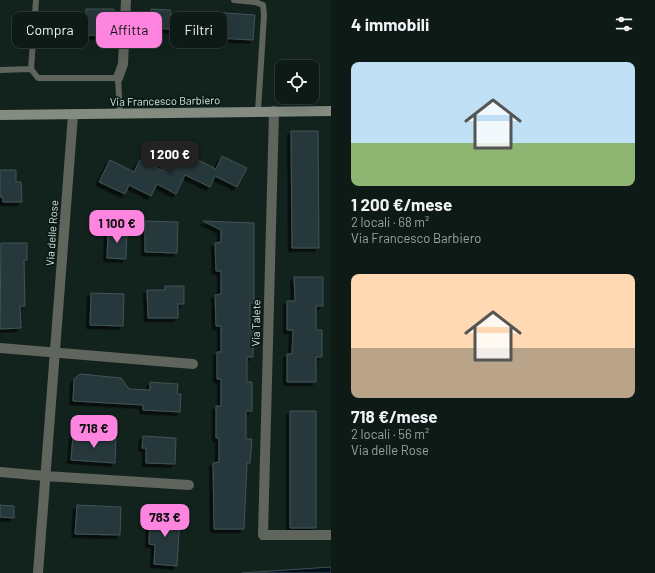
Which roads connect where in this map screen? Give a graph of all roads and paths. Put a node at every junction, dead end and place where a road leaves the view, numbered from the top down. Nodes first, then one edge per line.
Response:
1 (36, 0) edge
2 (126, 0) edge
3 (234, 0) edge
4 (31, 69) junction
5 (0, 70) edge
6 (118, 78) junction
7 (258, 111) junction
8 (274, 111) junction
9 (331, 111) edge
10 (120, 114) junction
11 (0, 115) edge
12 (73, 115) junction
13 (0, 348) edge
14 (54, 352) junction
15 (193, 364) dead end
16 (0, 472) edge
17 (45, 476) junction
18 (189, 485) dead end
19 (331, 535) edge
20 (38, 573) edge

1 - 4 lane
2 - 6 street
3 - 7 lane
4 - 5 lane
4 - 6 lane
6 - 10 lane
7 - 8 street, Via Francesco Barbiero
7 - 10 street, Via Francesco Barbiero
8 - 9 street, Via Francesco Barbiero
8 - 19 street, Via Talete
10 - 12 street, Via Francesco Barbiero
11 - 12 street, Via Francesco Barbiero
12 - 14 street, Via delle Rose
13 - 14 street
14 - 15 street
14 - 17 street, Via delle Rose
16 - 17 street
17 - 18 street
17 - 20 street, Via delle Rose

